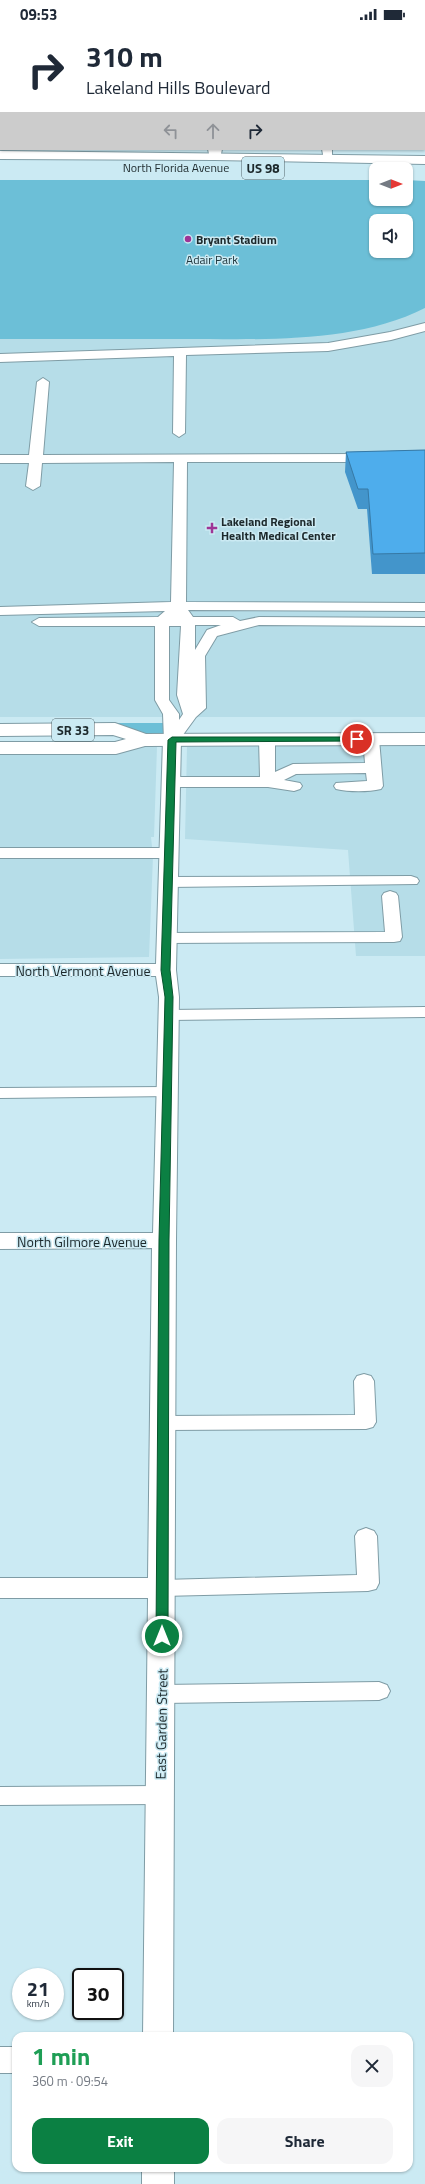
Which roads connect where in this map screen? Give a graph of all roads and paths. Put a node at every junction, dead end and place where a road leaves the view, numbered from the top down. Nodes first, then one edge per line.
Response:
1 (215, 152) edge
2 (328, 153) edge
3 (0, 155) edge
4 (425, 160) edge
5 (149, 166) junction
6 (0, 167) edge
7 (369, 171) edge
8 (413, 172) edge
9 (425, 172) edge
10 (425, 327) edge
11 (180, 351) junction
12 (0, 358) edge
13 (43, 382) dead end
14 (179, 433) dead end
15 (36, 458) junction
16 (181, 458) junction
17 (386, 458) edge
18 (0, 459) edge
19 (33, 486) dead end
20 (178, 606) junction
21 (425, 607) edge
22 (0, 611) edge
23 (162, 621) junction
24 (188, 621) junction
25 (259, 621) junction
26 (0, 622) edge
27 (425, 622) edge
28 (191, 714) junction
29 (0, 730) edge
30 (267, 739) junction
31 (371, 739) junction
32 (425, 739) edge
33 (144, 740) junction
34 (172, 740) junction
35 (0, 748) edge
36 (373, 768) junction
37 (171, 782) junction
38 (268, 782) junction
39 (294, 786) dead end
40 (342, 786) dead end
41 (0, 853) edge
42 (169, 853) junction
43 (411, 881) dead end
44 (168, 882) junction
45 (390, 896) dead end
46 (167, 938) junction
47 (0, 970) edge
48 (166, 970) junction
49 (425, 1012) edge
50 (169, 1015) junction
51 (167, 1092) junction
52 (0, 1093) edge
53 (164, 1240) junction
54 (0, 1241) edge
55 (364, 1381) dead end
56 (164, 1423) junction
57 (366, 1536) dead end
58 (0, 1588) edge
59 (162, 1588) junction
60 (379, 1691) dead end
61 (161, 1694) junction
62 (160, 1795) junction
63 (0, 1796) edge
64 (158, 2032) edge
65 (0, 2060) edge
66 (12, 2060) edge
67 (158, 2172) edge
68 (158, 2184) edge

1 - 2 street, North Florida Avenue / US 98
1 - 3 street, North Florida Avenue / US 98
1 - 5 street
2 - 4 street, North Florida Avenue / US 98
5 - 6 street, North Florida Avenue / US 98
5 - 7 street, North Florida Avenue / US 98
8 - 9 street
10 - 11 lane
11 - 12 lane
11 - 14 lane
13 - 15 lane
15 - 16 lane
15 - 18 lane
15 - 19 lane
16 - 17 lane
16 - 20 lane
20 - 21 lane
20 - 22 lane
20 - 23 lane
20 - 24 lane
23 - 24 lane
23 - 26 lane
23 - 34 lane
24 - 25 lane
24 - 28 lane
25 - 27 lane
25 - 28 lane
28 - 34 lane
29 - 33 street, SR 33
30 - 31 street, SR 33
30 - 34 street, SR 33
30 - 38 lane
31 - 32 street, SR 33
31 - 36 lane
33 - 34 street, SR 33
33 - 35 street, SR 33
34 - 37 street, East Garden Street
36 - 38 lane
36 - 40 lane
37 - 38 lane
37 - 42 street, East Garden Street
38 - 39 lane
41 - 42 lane
42 - 44 street, East Garden Street
43 - 44 lane
44 - 46 street, East Garden Street
45 - 46 lane
46 - 48 street, East Garden Street
47 - 48 street, North Vermont Avenue
48 - 50 street, East Garden Street
49 - 50 lane
50 - 51 street, East Garden Street
51 - 52 lane
51 - 53 street, East Garden Street
53 - 54 street, North Gilmore Avenue
53 - 56 street, East Garden Street
55 - 56 lane
56 - 59 street, East Garden Street
57 - 59 lane
58 - 59 street
59 - 61 street, East Garden Street
60 - 61 lane
61 - 62 street, East Garden Street
62 - 63 lane
62 - 64 street, East Garden Street
65 - 66 street
67 - 68 street

